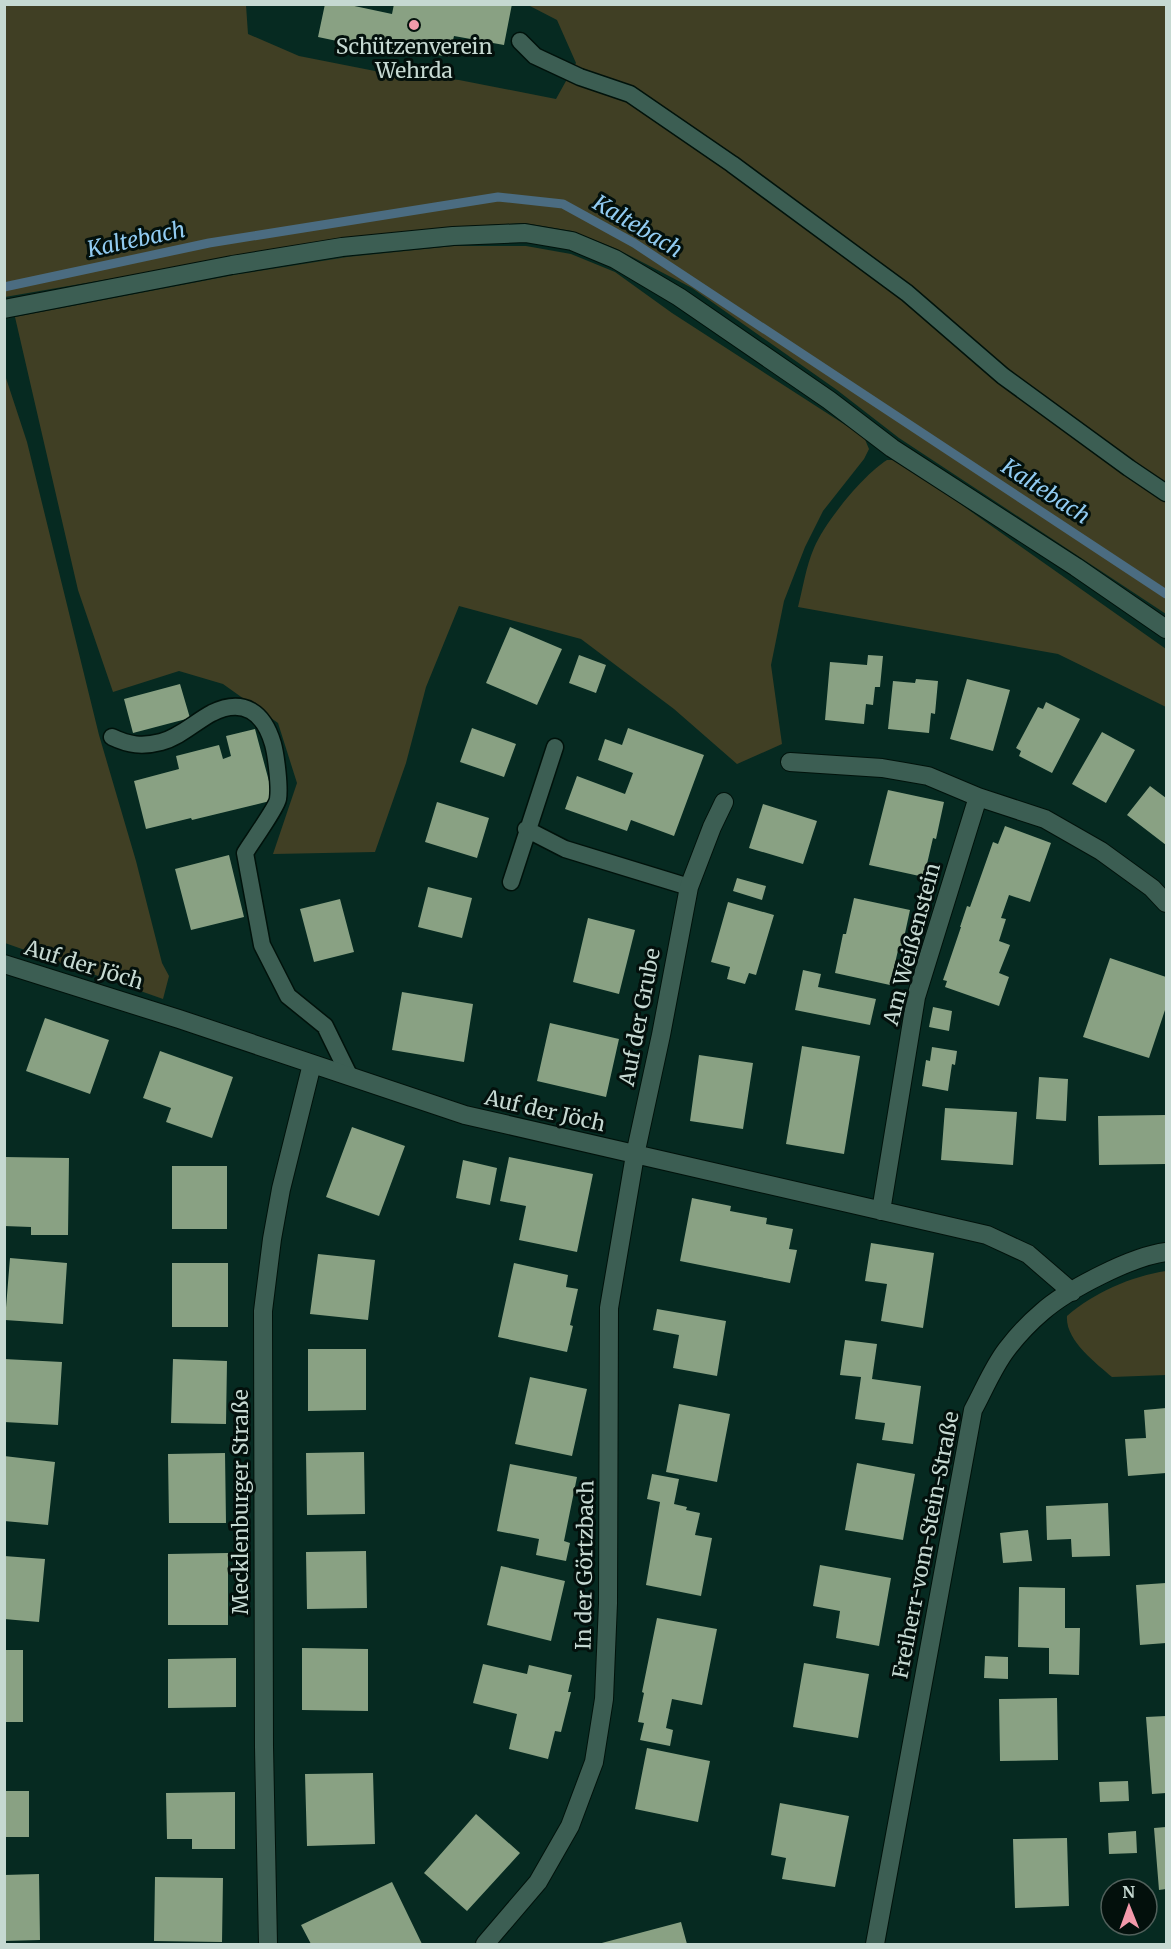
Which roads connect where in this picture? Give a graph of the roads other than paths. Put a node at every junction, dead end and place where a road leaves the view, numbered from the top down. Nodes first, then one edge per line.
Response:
1 (520, 41) dead end
2 (4, 309) edge
3 (1167, 493) edge
4 (1167, 629) edge
5 (112, 737) dead end
6 (555, 747) dead end
7 (790, 762) dead end
8 (978, 797) junction
9 (724, 802) dead end
10 (526, 829) junction
11 (511, 882) dead end
12 (689, 887) junction
13 (1167, 903) edge
14 (4, 964) edge
15 (312, 1064) junction
16 (349, 1076) junction
17 (635, 1155) junction
18 (880, 1211) junction
19 (1167, 1252) edge
20 (1072, 1292) junction
21 (268, 1944) edge
22 (485, 1944) edge
23 (875, 1944) edge

1 - 3 lane
2 - 4 street
5 - 16 lane
6 - 10 lane
7 - 8 street
8 - 13 street
8 - 18 street, Am Weißenstein
9 - 12 street, Auf der Grube
10 - 11 lane
10 - 12 lane
12 - 17 street, Auf der Grube
14 - 15 street, Auf der Jöch
15 - 16 street, Auf der Jöch
15 - 21 street, Mecklenburger Straße
16 - 17 street, Auf der Jöch
17 - 18 street, Auf der Jöch
17 - 22 street, In der Görtzbach
18 - 20 street, Auf der Jöch
19 - 20 street, Freiherr-vom-Stein-Straße
20 - 23 street, Freiherr-vom-Stein-Straße

